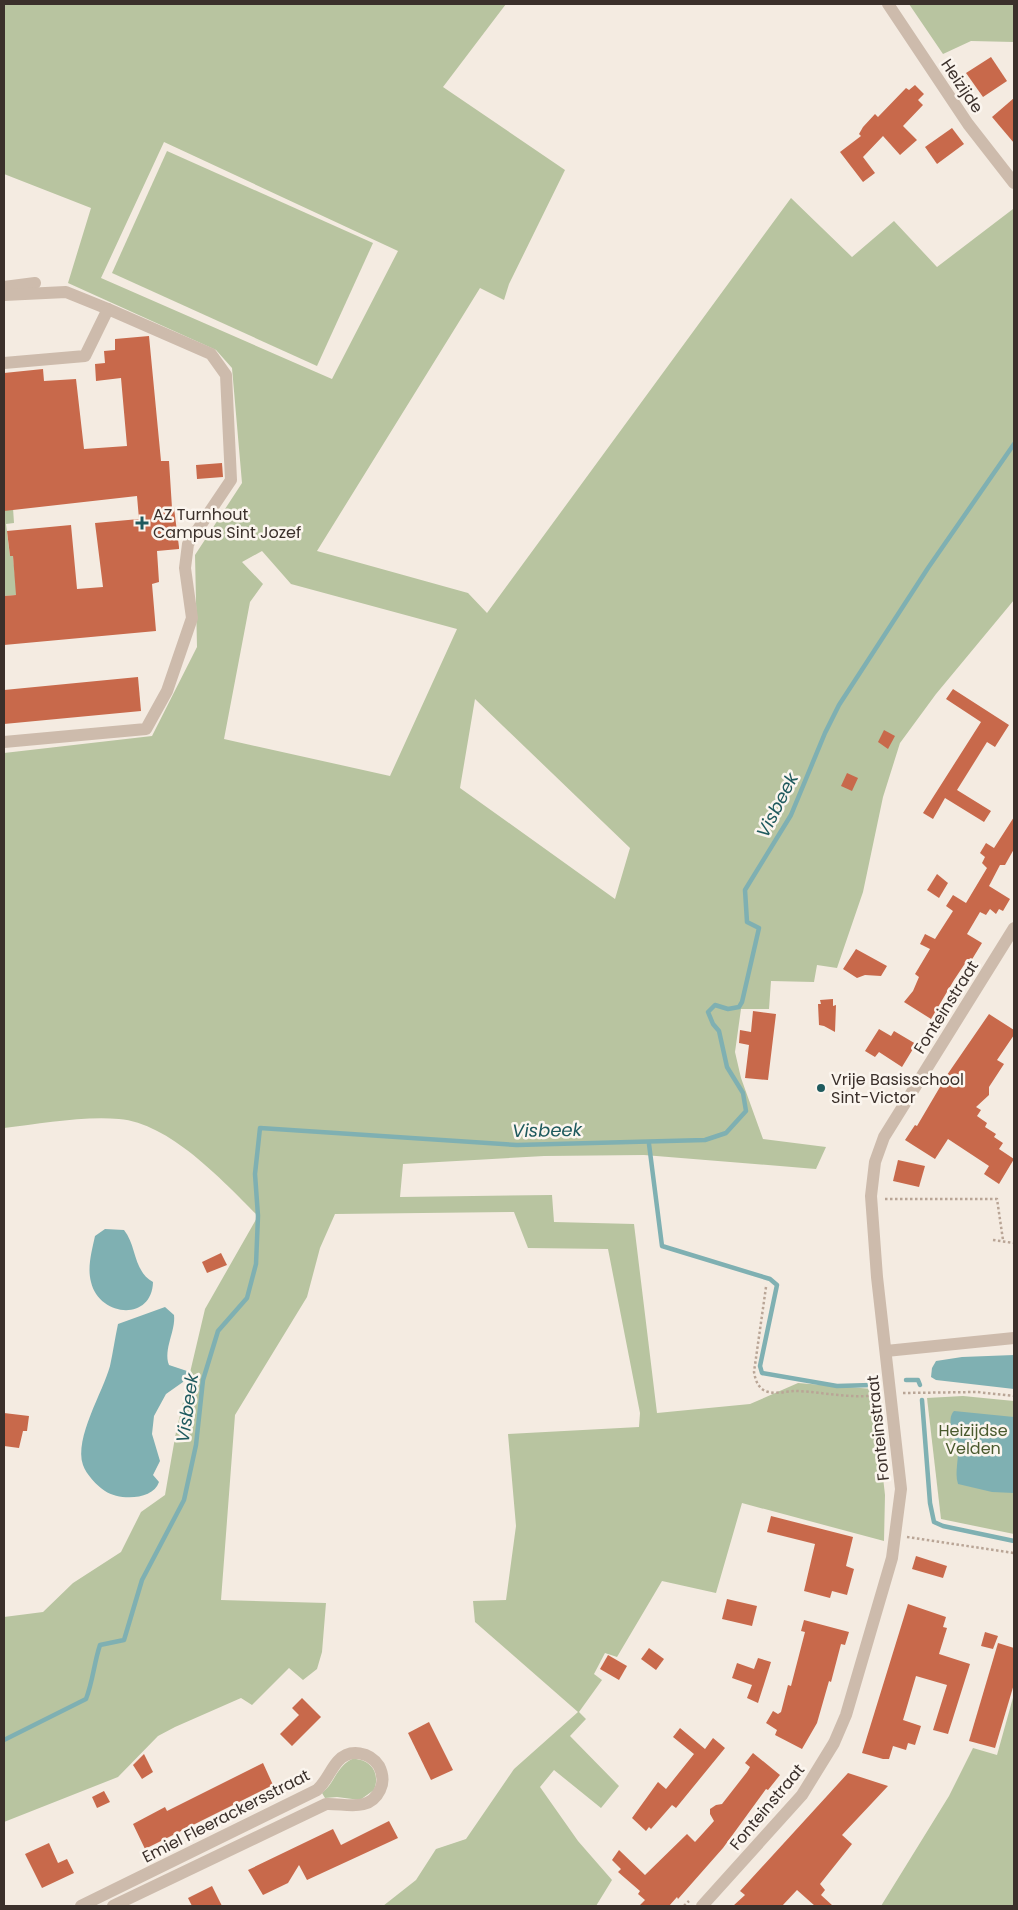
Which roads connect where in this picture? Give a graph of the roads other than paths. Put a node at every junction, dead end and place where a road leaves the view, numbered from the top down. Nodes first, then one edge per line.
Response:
1 (888, 4) edge
2 (1014, 183) edge
3 (35, 283) dead end
4 (4, 287) edge
5 (4, 295) edge
6 (108, 309) junction
7 (4, 363) edge
8 (4, 742) edge
9 (1014, 928) edge
10 (1014, 1338) edge
11 (886, 1351) junction
12 (81, 1906) edge
13 (113, 1906) edge
14 (702, 1906) edge

1 - 2 street, Heizijde
3 - 4 street
5 - 6 street
6 - 7 street
6 - 8 street
9 - 11 street, Fonteinstraat
10 - 11 street
11 - 14 street, Fonteinstraat
12 - 13 street, Emiel Fleerackersstraat

